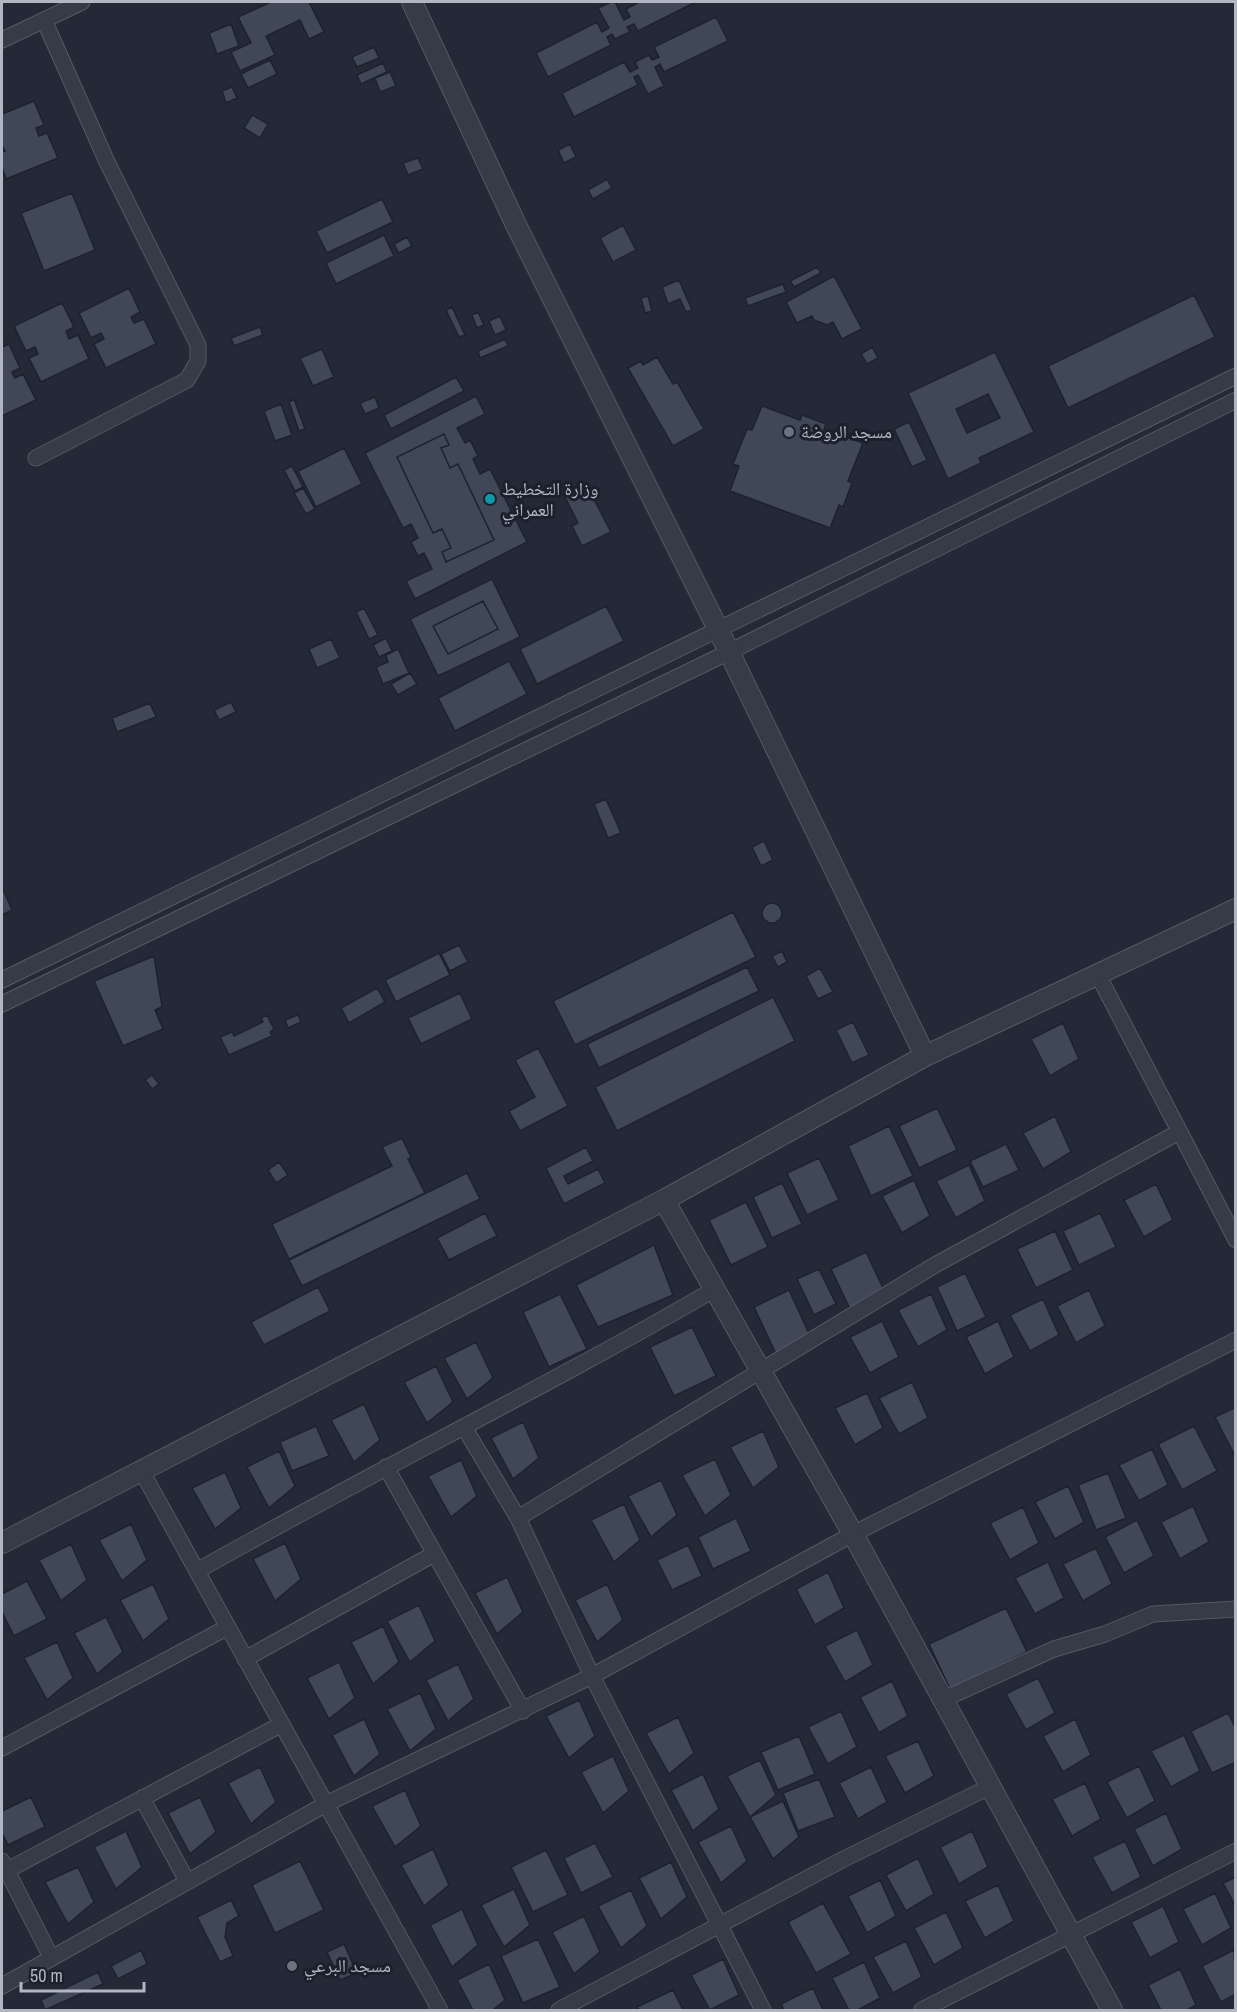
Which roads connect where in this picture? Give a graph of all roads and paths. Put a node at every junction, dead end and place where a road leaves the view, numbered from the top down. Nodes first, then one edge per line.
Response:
1 (82, 2) edge
2 (412, 2) edge
3 (44, 20) junction
4 (2, 40) edge
5 (1236, 376) edge
6 (1236, 400) edge
7 (36, 458) dead end
8 (718, 629) junction
9 (729, 652) junction
10 (1236, 909) edge
11 (1096, 973) junction
12 (2, 980) edge
13 (2, 1004) edge
14 (925, 1056) junction
15 (1179, 1132) junction
16 (664, 1200) junction
17 (1236, 1240) edge
18 (716, 1289) junction
19 (1236, 1340) edge
20 (762, 1371) junction
21 (464, 1426) junction
22 (386, 1467) junction
23 (141, 1470) junction
24 (518, 1518) junction
25 (853, 1534) junction
26 (2, 1543) edge
27 (434, 1554) junction
28 (197, 1570) junction
29 (1236, 1609) edge
30 (228, 1627) junction
31 (246, 1659) junction
32 (592, 1676) junction
33 (942, 1700) junction
34 (523, 1711) junction
35 (282, 1724) junction
36 (2, 1748) edge
37 (989, 1787) junction
38 (142, 1798) junction
39 (326, 1804) junction
40 (1236, 1851) edge
41 (3, 1868) edge
42 (187, 1881) junction
43 (719, 1925) junction
44 (1070, 1933) junction
45 (51, 1957) junction
46 (2, 1986) edge
47 (440, 2010) edge
48 (559, 2010) edge
49 (764, 2010) edge
50 (922, 2010) edge
51 (1112, 2010) edge

1 - 3 street
2 - 8 street
3 - 4 street
3 - 7 street
5 - 8 street
6 - 9 street
8 - 9 street
8 - 12 street
9 - 13 street
9 - 14 street
10 - 11 street
11 - 14 street
11 - 15 street
14 - 16 street
15 - 17 street
15 - 20 street
16 - 18 street
16 - 23 street
18 - 20 street
18 - 21 street
19 - 25 street
20 - 24 street
20 - 25 street
21 - 22 street
21 - 24 street
22 - 27 street
22 - 28 street
23 - 26 street
23 - 28 street
24 - 32 street
25 - 32 street
25 - 33 street
27 - 31 street
27 - 34 street
28 - 30 street
29 - 33 street
30 - 31 street
30 - 36 street
31 - 35 street
32 - 34 street
32 - 43 street
33 - 37 street
34 - 39 street
35 - 38 street
35 - 39 street
37 - 43 street
37 - 44 street
38 - 41 street
38 - 42 street
39 - 42 street
39 - 47 street
40 - 44 street
41 - 45 street
42 - 45 street
43 - 48 street
43 - 49 street
44 - 50 street
44 - 51 street
45 - 46 street

